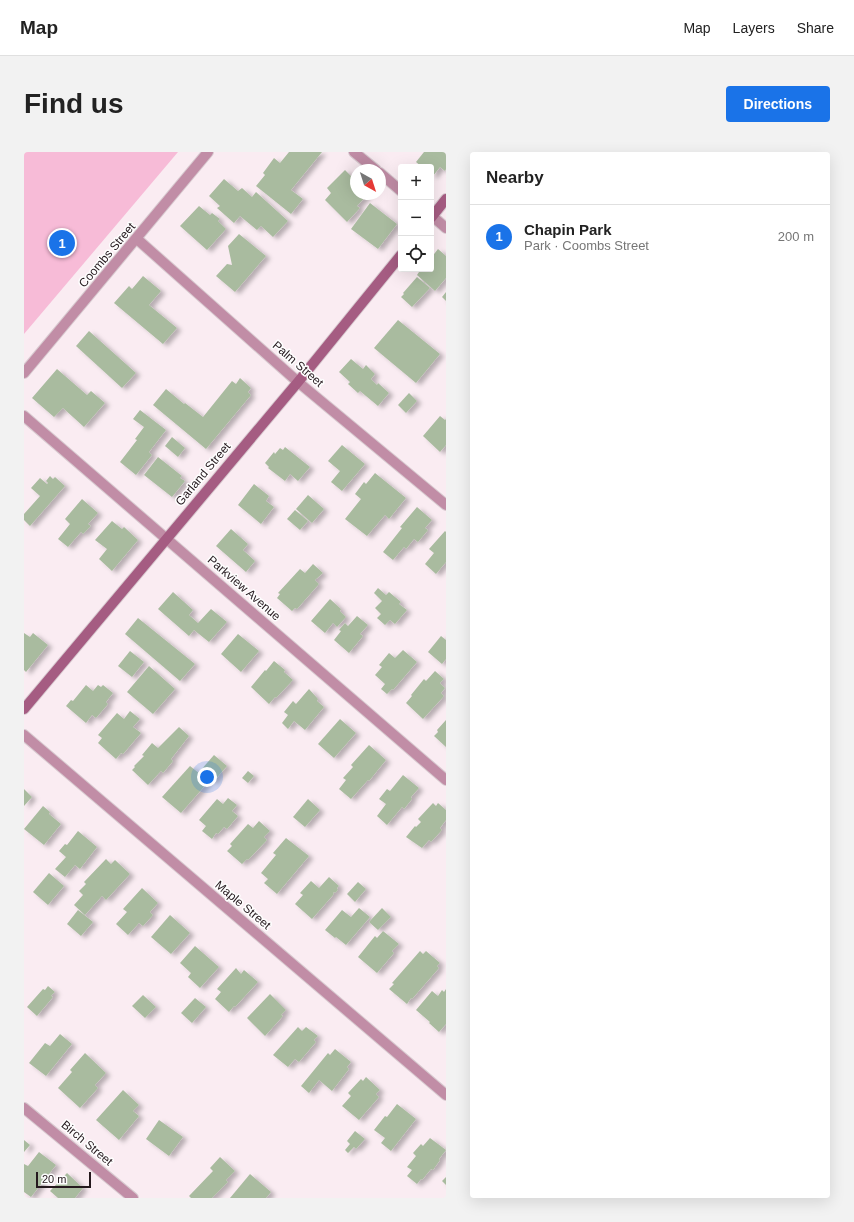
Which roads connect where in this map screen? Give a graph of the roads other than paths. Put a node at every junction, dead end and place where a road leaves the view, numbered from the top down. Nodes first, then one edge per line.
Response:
1 (208, 152) edge
2 (354, 152) edge
3 (369, 164) edge
4 (386, 178) edge
5 (398, 188) edge
6 (446, 199) edge
7 (434, 213) edge
8 (434, 218) edge
9 (446, 228) edge
10 (137, 239) junction
11 (398, 259) edge
12 (24, 373) edge
13 (298, 382) junction
14 (24, 416) edge
15 (446, 505) edge
16 (166, 538) junction
17 (24, 709) edge
18 (24, 735) edge
19 (446, 780) edge
20 (446, 1095) edge
21 (24, 1108) edge
22 (133, 1198) edge

1 - 10 street, Coombs Street
2 - 3 street
4 - 5 street
6 - 7 street
8 - 9 street
10 - 12 street, Coombs Street
10 - 13 street, Palm Street
11 - 13 street, Garland Street
13 - 15 street, Palm Street
13 - 16 street, Garland Street
14 - 16 street, Parkview Avenue
16 - 17 street, Garland Street
16 - 19 street, Parkview Avenue
18 - 20 street, Maple Street
21 - 22 street, Birch Street

